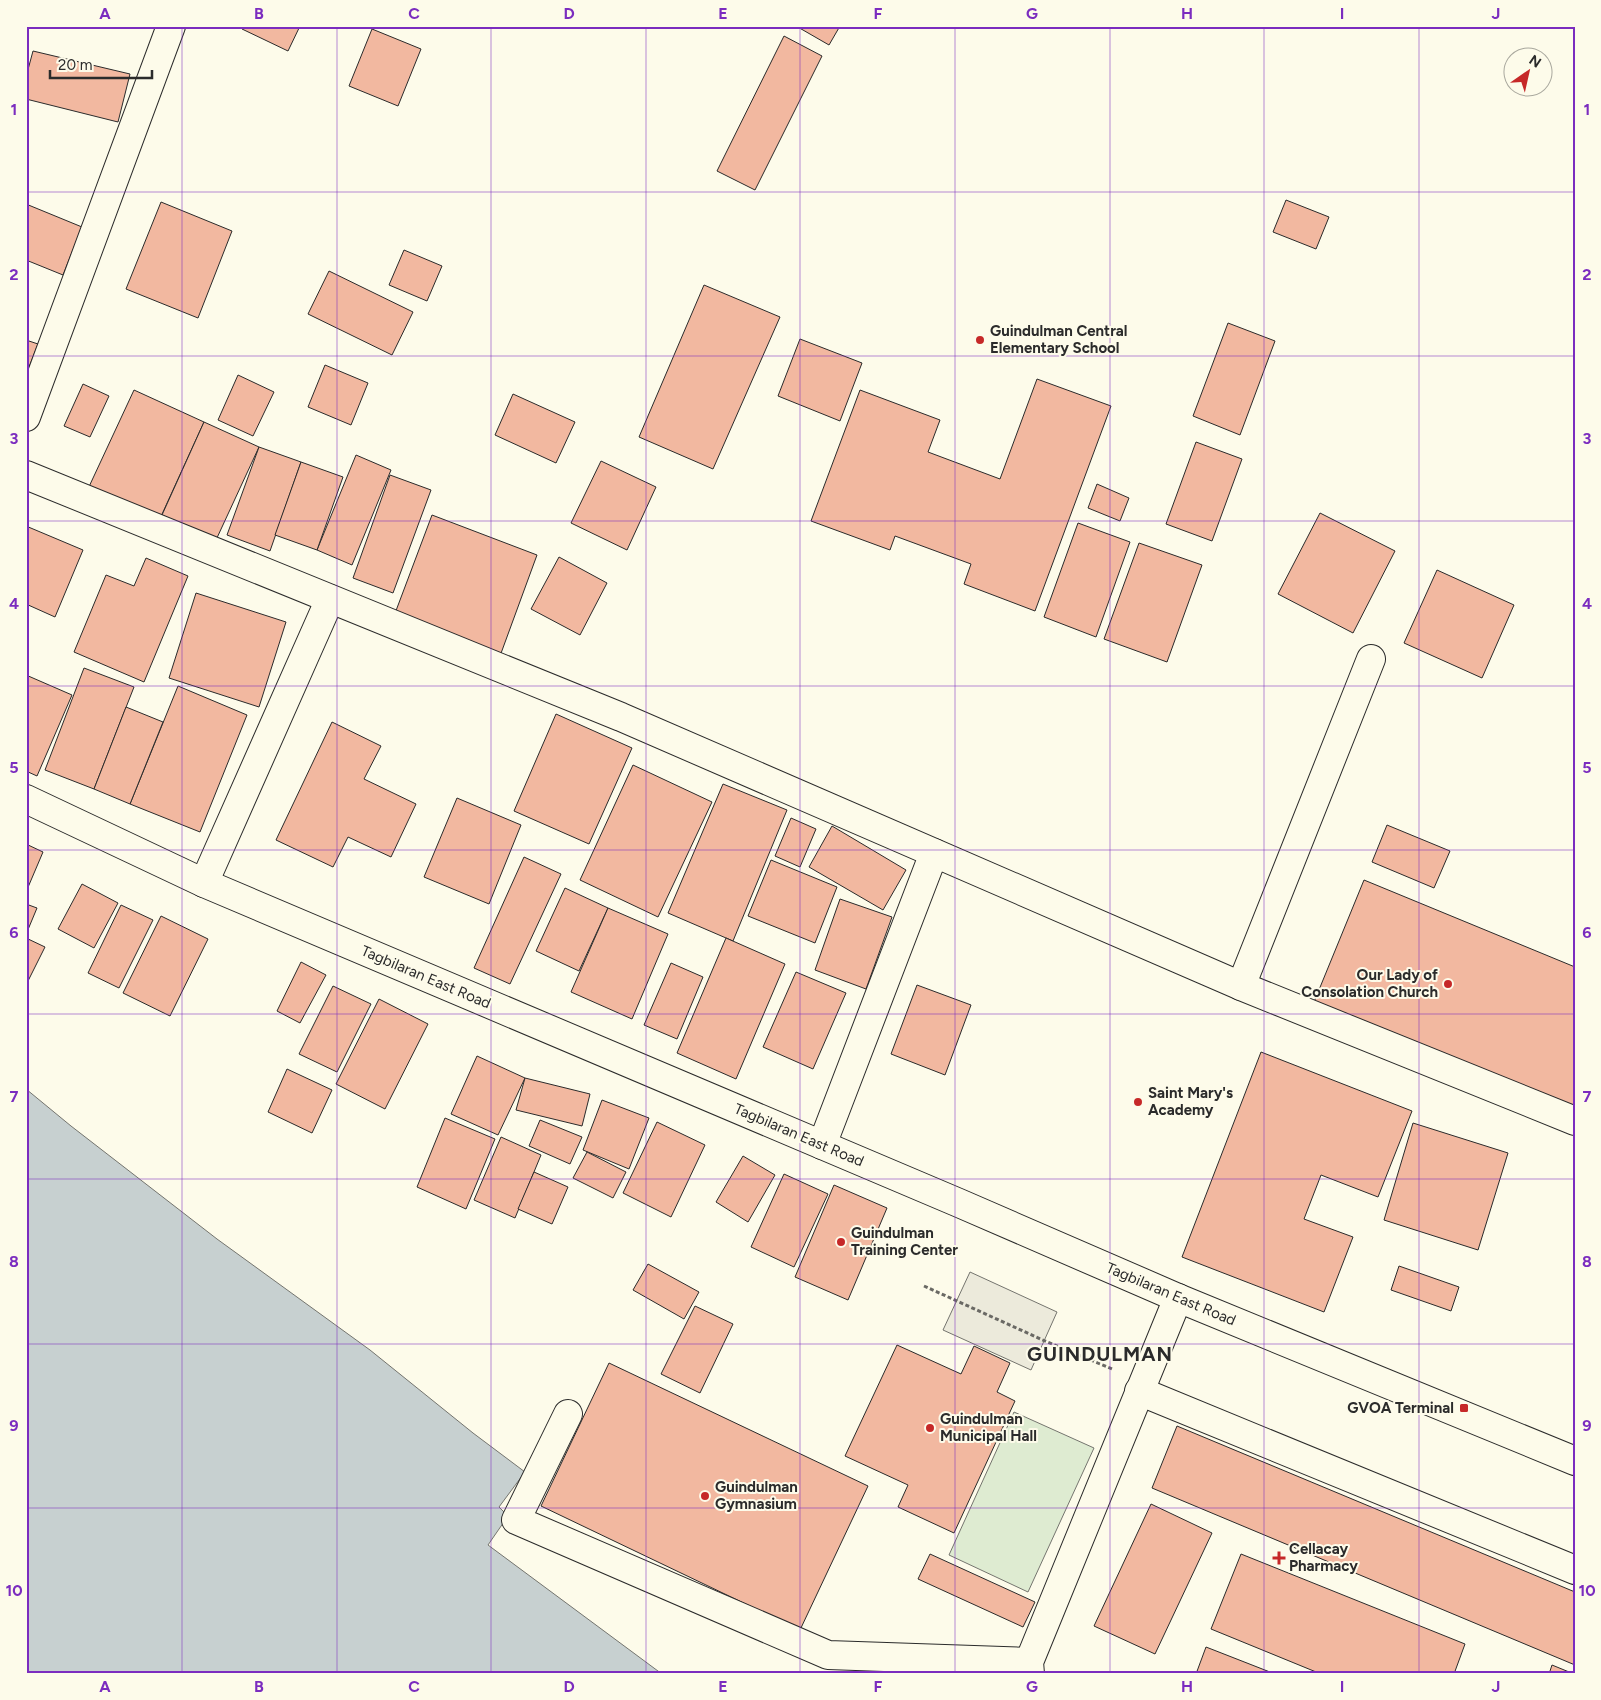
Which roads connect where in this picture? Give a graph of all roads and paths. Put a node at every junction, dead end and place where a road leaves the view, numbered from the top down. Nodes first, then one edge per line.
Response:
1 (171, 26) edge
2 (26, 417) edge
3 (26, 475) edge
4 (330, 599) junction
5 (1371, 659) dead end
6 (26, 799) edge
7 (934, 853) junction
8 (204, 883) junction
9 (1241, 986) junction
10 (1575, 1121) edge
11 (822, 1145) junction
12 (924, 1286) dead end
13 (1178, 1298) junction
14 (1112, 1369) dead end
15 (1139, 1392) junction
16 (568, 1414) dead end
17 (1575, 1461) edge
18 (1575, 1570) edge
19 (1030, 1668) edge

1 - 2 street
3 - 4 street
4 - 7 street
4 - 8 street
5 - 9 street
6 - 8 street, Tagbilaran East Road
7 - 9 street
7 - 11 street
8 - 11 street, Tagbilaran East Road
9 - 10 street
11 - 13 street, Tagbilaran East Road
12 - 14 path
13 - 15 street
13 - 17 street, Tagbilaran East Road
15 - 18 street
15 - 19 street
16 - 19 street

